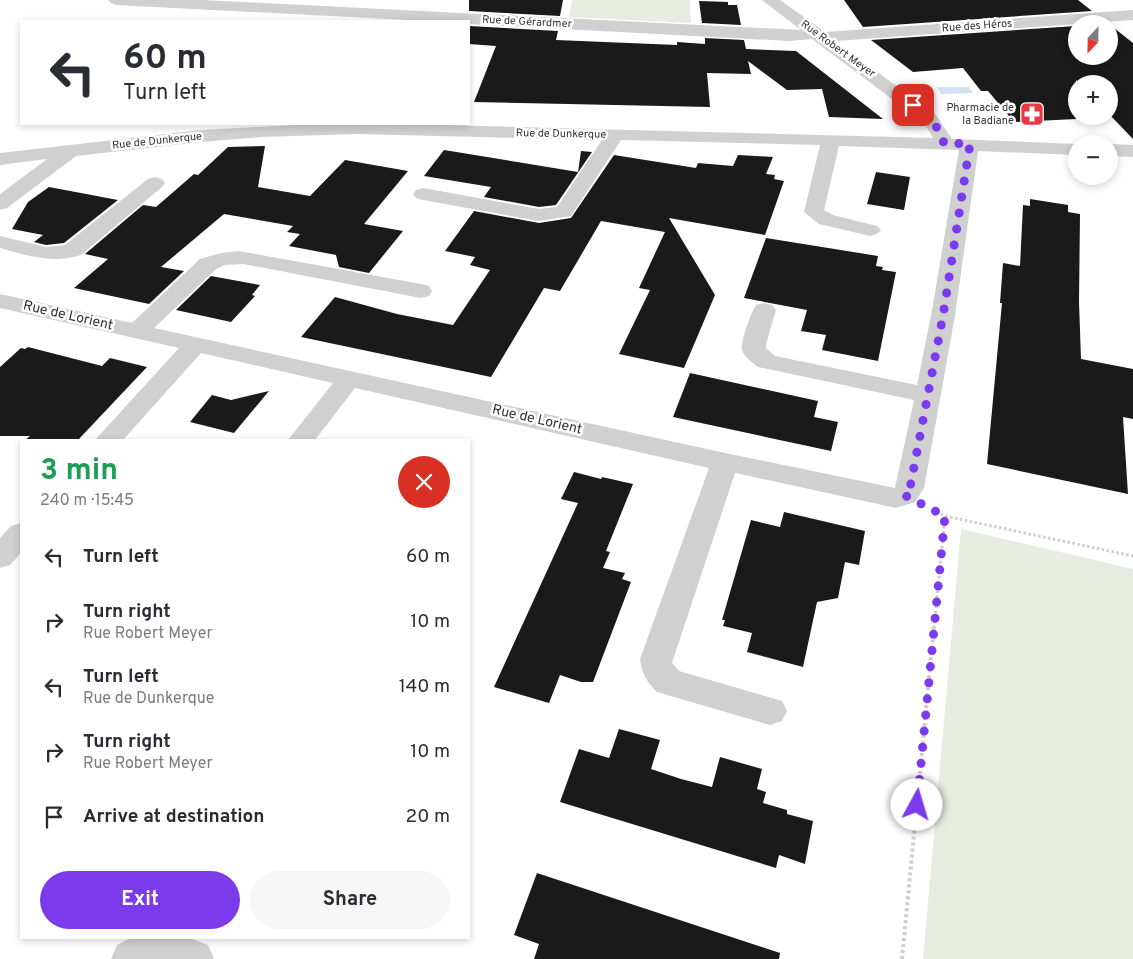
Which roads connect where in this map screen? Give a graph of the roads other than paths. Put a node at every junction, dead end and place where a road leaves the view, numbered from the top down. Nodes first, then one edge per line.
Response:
1 (116, 0) edge
2 (770, 0) edge
3 (1133, 15) edge
4 (820, 36) junction
5 (615, 135) junction
6 (831, 140) junction
7 (944, 143) junction
8 (978, 145) junction
9 (1068, 149) edge
10 (1118, 150) edge
11 (70, 151) junction
12 (1133, 151) edge
13 (0, 159) edge
14 (155, 183) dead end
15 (423, 194) dead end
16 (0, 204) edge
17 (870, 230) dead end
18 (0, 242) edge
19 (421, 291) dead end
20 (0, 301) edge
21 (764, 310) dead end
22 (136, 332) junction
23 (196, 344) junction
24 (350, 378) junction
25 (928, 395) junction
26 (109, 439) edge
27 (302, 439) edge
28 (725, 462) junction
29 (20, 535) edge
30 (0, 557) edge
31 (770, 711) dead end
32 (131, 959) edge
33 (194, 959) edge

1 - 4 street, Rue de Gérardmer
2 - 4 street, Rue Robert Meyer
3 - 4 street, Rue des Héros
4 - 7 street, Rue Robert Meyer
5 - 6 street, Rue de Dunkerque
5 - 11 street, Rue de Dunkerque
5 - 15 street, Rue de Dunkerque
6 - 7 street, Rue de Dunkerque
6 - 17 street
7 - 8 street, Rue de Dunkerque
8 - 9 street, Rue de Dunkerque
8 - 25 street
10 - 12 street
11 - 13 street, Rue de Dunkerque
11 - 16 street
14 - 18 street
19 - 22 street
20 - 22 street, Rue de Lorient
21 - 25 street
22 - 23 street, Rue de Lorient
23 - 24 street, Rue de Lorient
23 - 26 street
24 - 27 street
24 - 28 street, Rue de Lorient
25 - 28 street, Rue de Lorient
28 - 31 street
29 - 30 street
32 - 33 street

